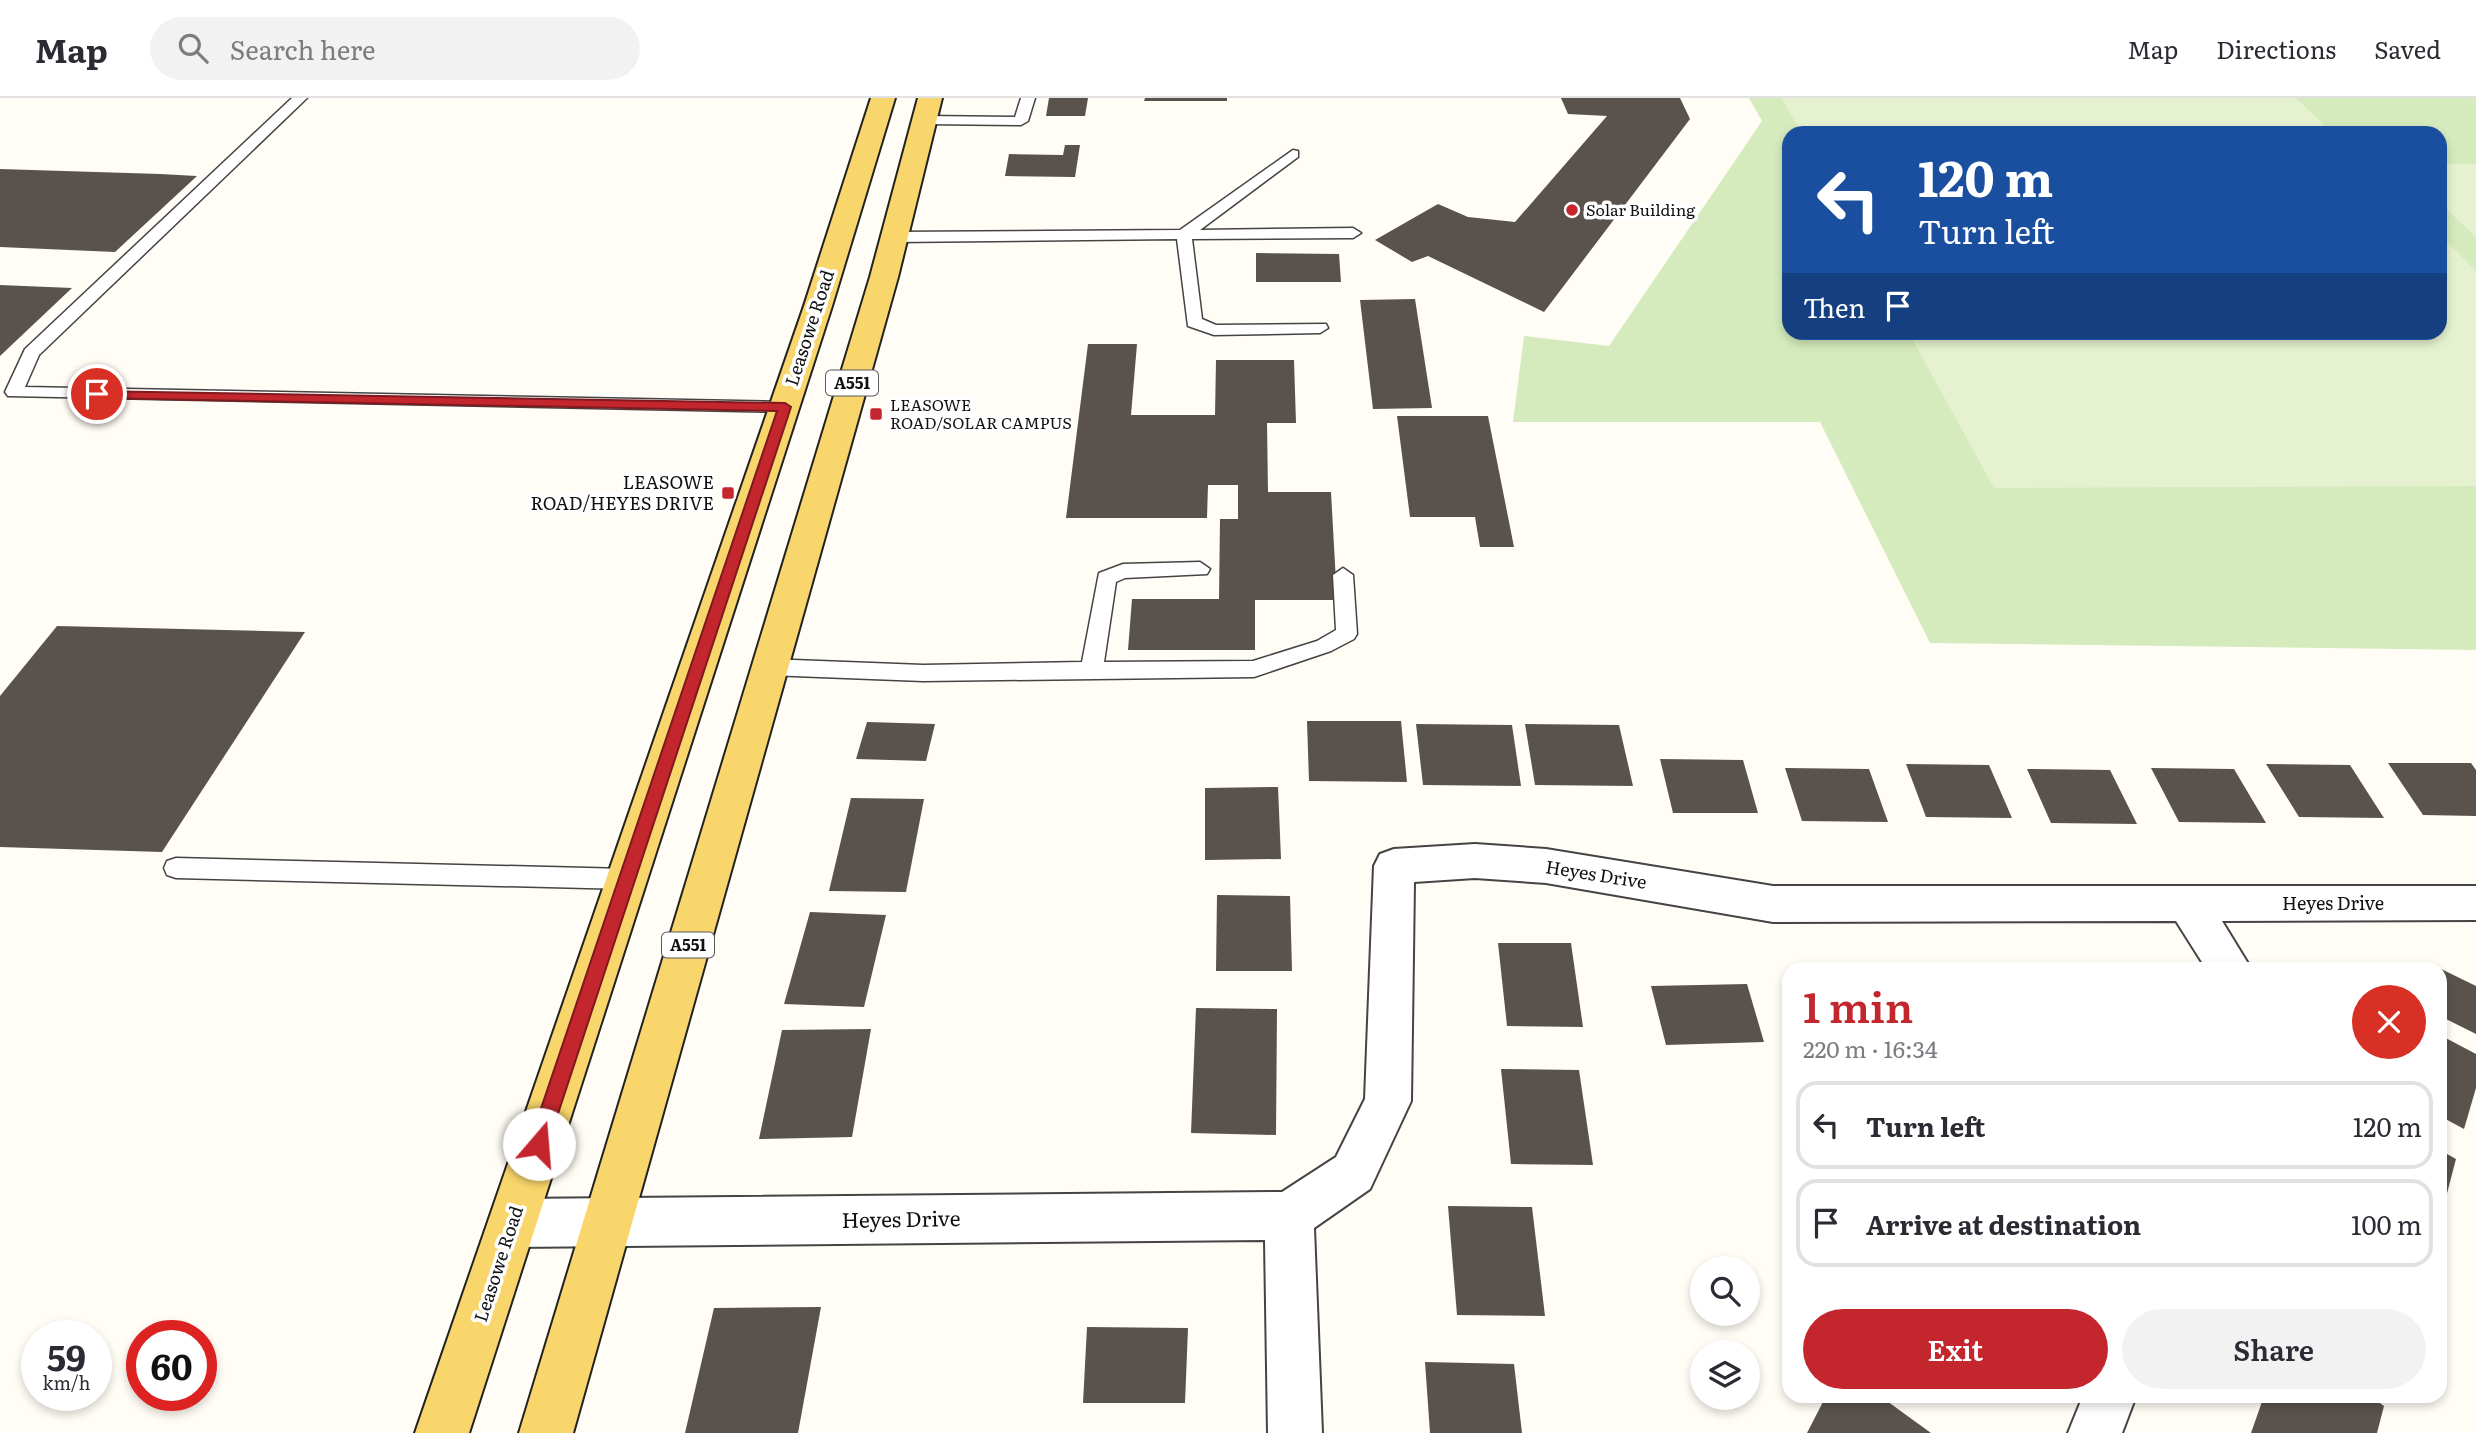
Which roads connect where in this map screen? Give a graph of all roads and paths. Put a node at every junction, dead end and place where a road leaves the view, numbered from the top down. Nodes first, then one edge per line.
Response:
1 (300, 98) edge
2 (883, 98) edge
3 (1028, 98) edge
4 (927, 109) edge
5 (1293, 154) dead end
6 (1353, 233) dead end
7 (1184, 234) junction
8 (894, 237) junction
9 (1320, 328) dead end
10 (785, 407) junction
11 (1200, 569) dead end
12 (1343, 575) dead end
13 (768, 667) junction
14 (1092, 670) junction
15 (176, 868) dead end
16 (627, 878) junction
17 (2476, 903) edge
18 (2189, 905) junction
19 (2226, 962) edge
20 (1289, 1216) junction
21 (512, 1223) junction
22 (608, 1223) junction
23 (2107, 1403) edge
24 (442, 1433) edge
25 (547, 1433) edge
26 (1295, 1433) edge
27 (2095, 1433) edge

1 - 10 lane
2 - 10 main road, Leasowe Road
3 - 4 lane
4 - 8 main road, A551
5 - 7 lane
6 - 7 lane
7 - 8 lane
7 - 9 lane
8 - 13 main road, A551
10 - 16 main road, Leasowe Road
11 - 14 lane
12 - 14 lane
13 - 14 lane
13 - 22 main road, A551
15 - 16 lane
16 - 21 main road, Leasowe Road
17 - 18 street, Heyes Drive
18 - 19 street
18 - 20 street, Heyes Drive
20 - 22 street, Heyes Drive
20 - 26 street
21 - 22 street, Heyes Drive
21 - 24 main road, Leasowe Road
22 - 25 main road, A551
23 - 27 street

